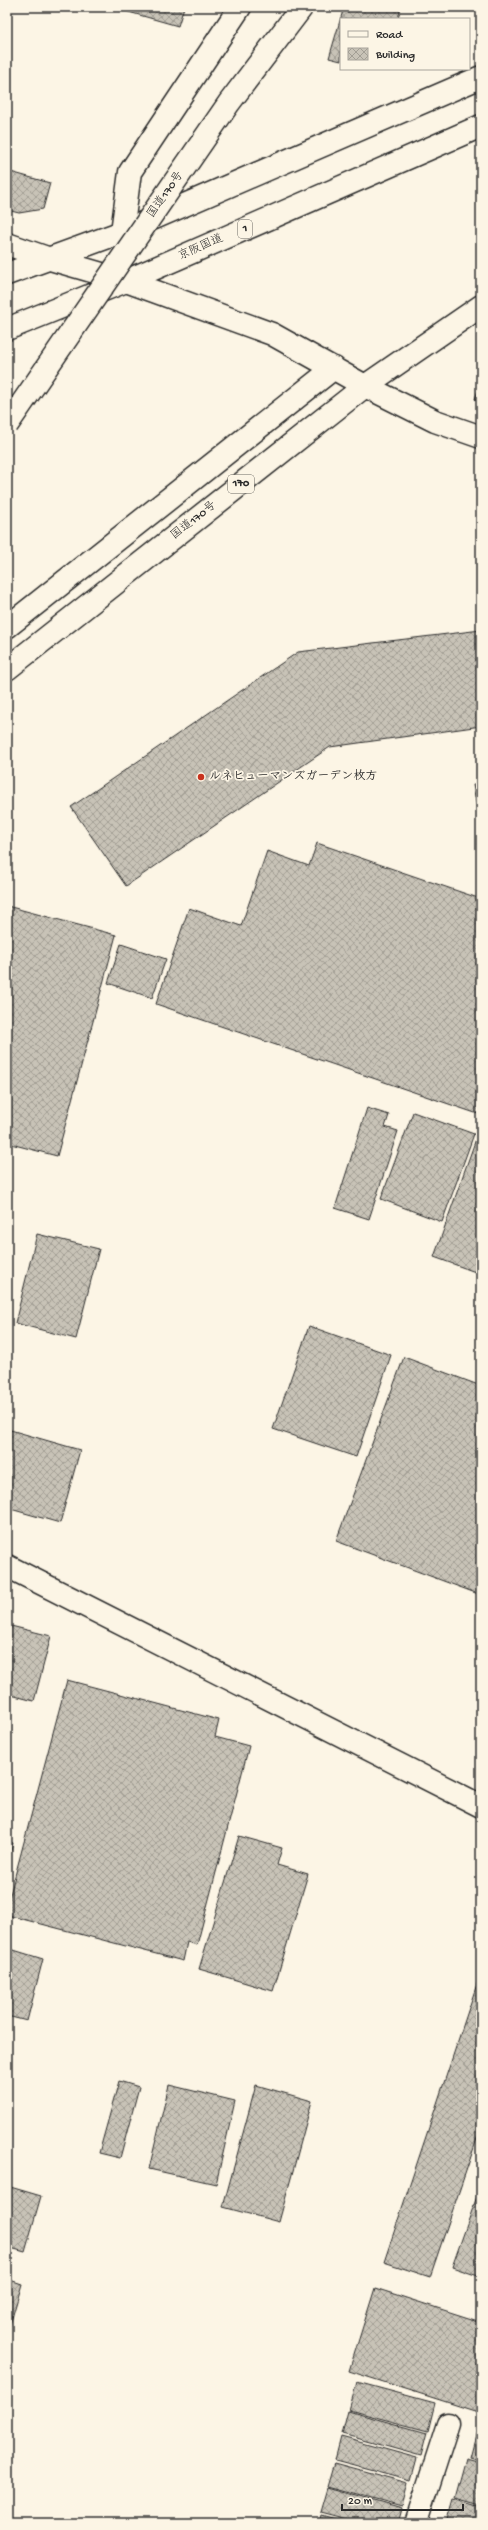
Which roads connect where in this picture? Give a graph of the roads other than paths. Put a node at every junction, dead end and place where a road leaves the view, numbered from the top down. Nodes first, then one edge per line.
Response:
1 (240, 7) edge
2 (302, 7) edge
3 (481, 77) edge
4 (481, 126) edge
5 (122, 232) junction
6 (7, 244) edge
7 (50, 259) junction
8 (7, 274) edge
9 (126, 281) junction
10 (481, 306) edge
11 (7, 329) edge
12 (334, 368) junction
13 (365, 386) junction
14 (7, 426) edge
15 (481, 437) edge
16 (7, 628) edge
17 (7, 669) edge
18 (7, 1566) edge
19 (481, 1806) edge
20 (448, 2424) dead end
21 (416, 2523) edge

1 - 5 main road
2 - 14 main road, 国道170号, bridge
3 - 5 main road
4 - 9 main road, 京阪国道 / 1
5 - 7 main road
6 - 7 main road
7 - 8 main road
7 - 9 main road
9 - 11 main road, 京阪国道 / 1
9 - 12 main road
10 - 13 main road, 国道170号 / 170
12 - 13 main road
12 - 16 main road
13 - 15 main road
13 - 17 main road, 国道170号 / 170
18 - 19 main road
20 - 21 main road

